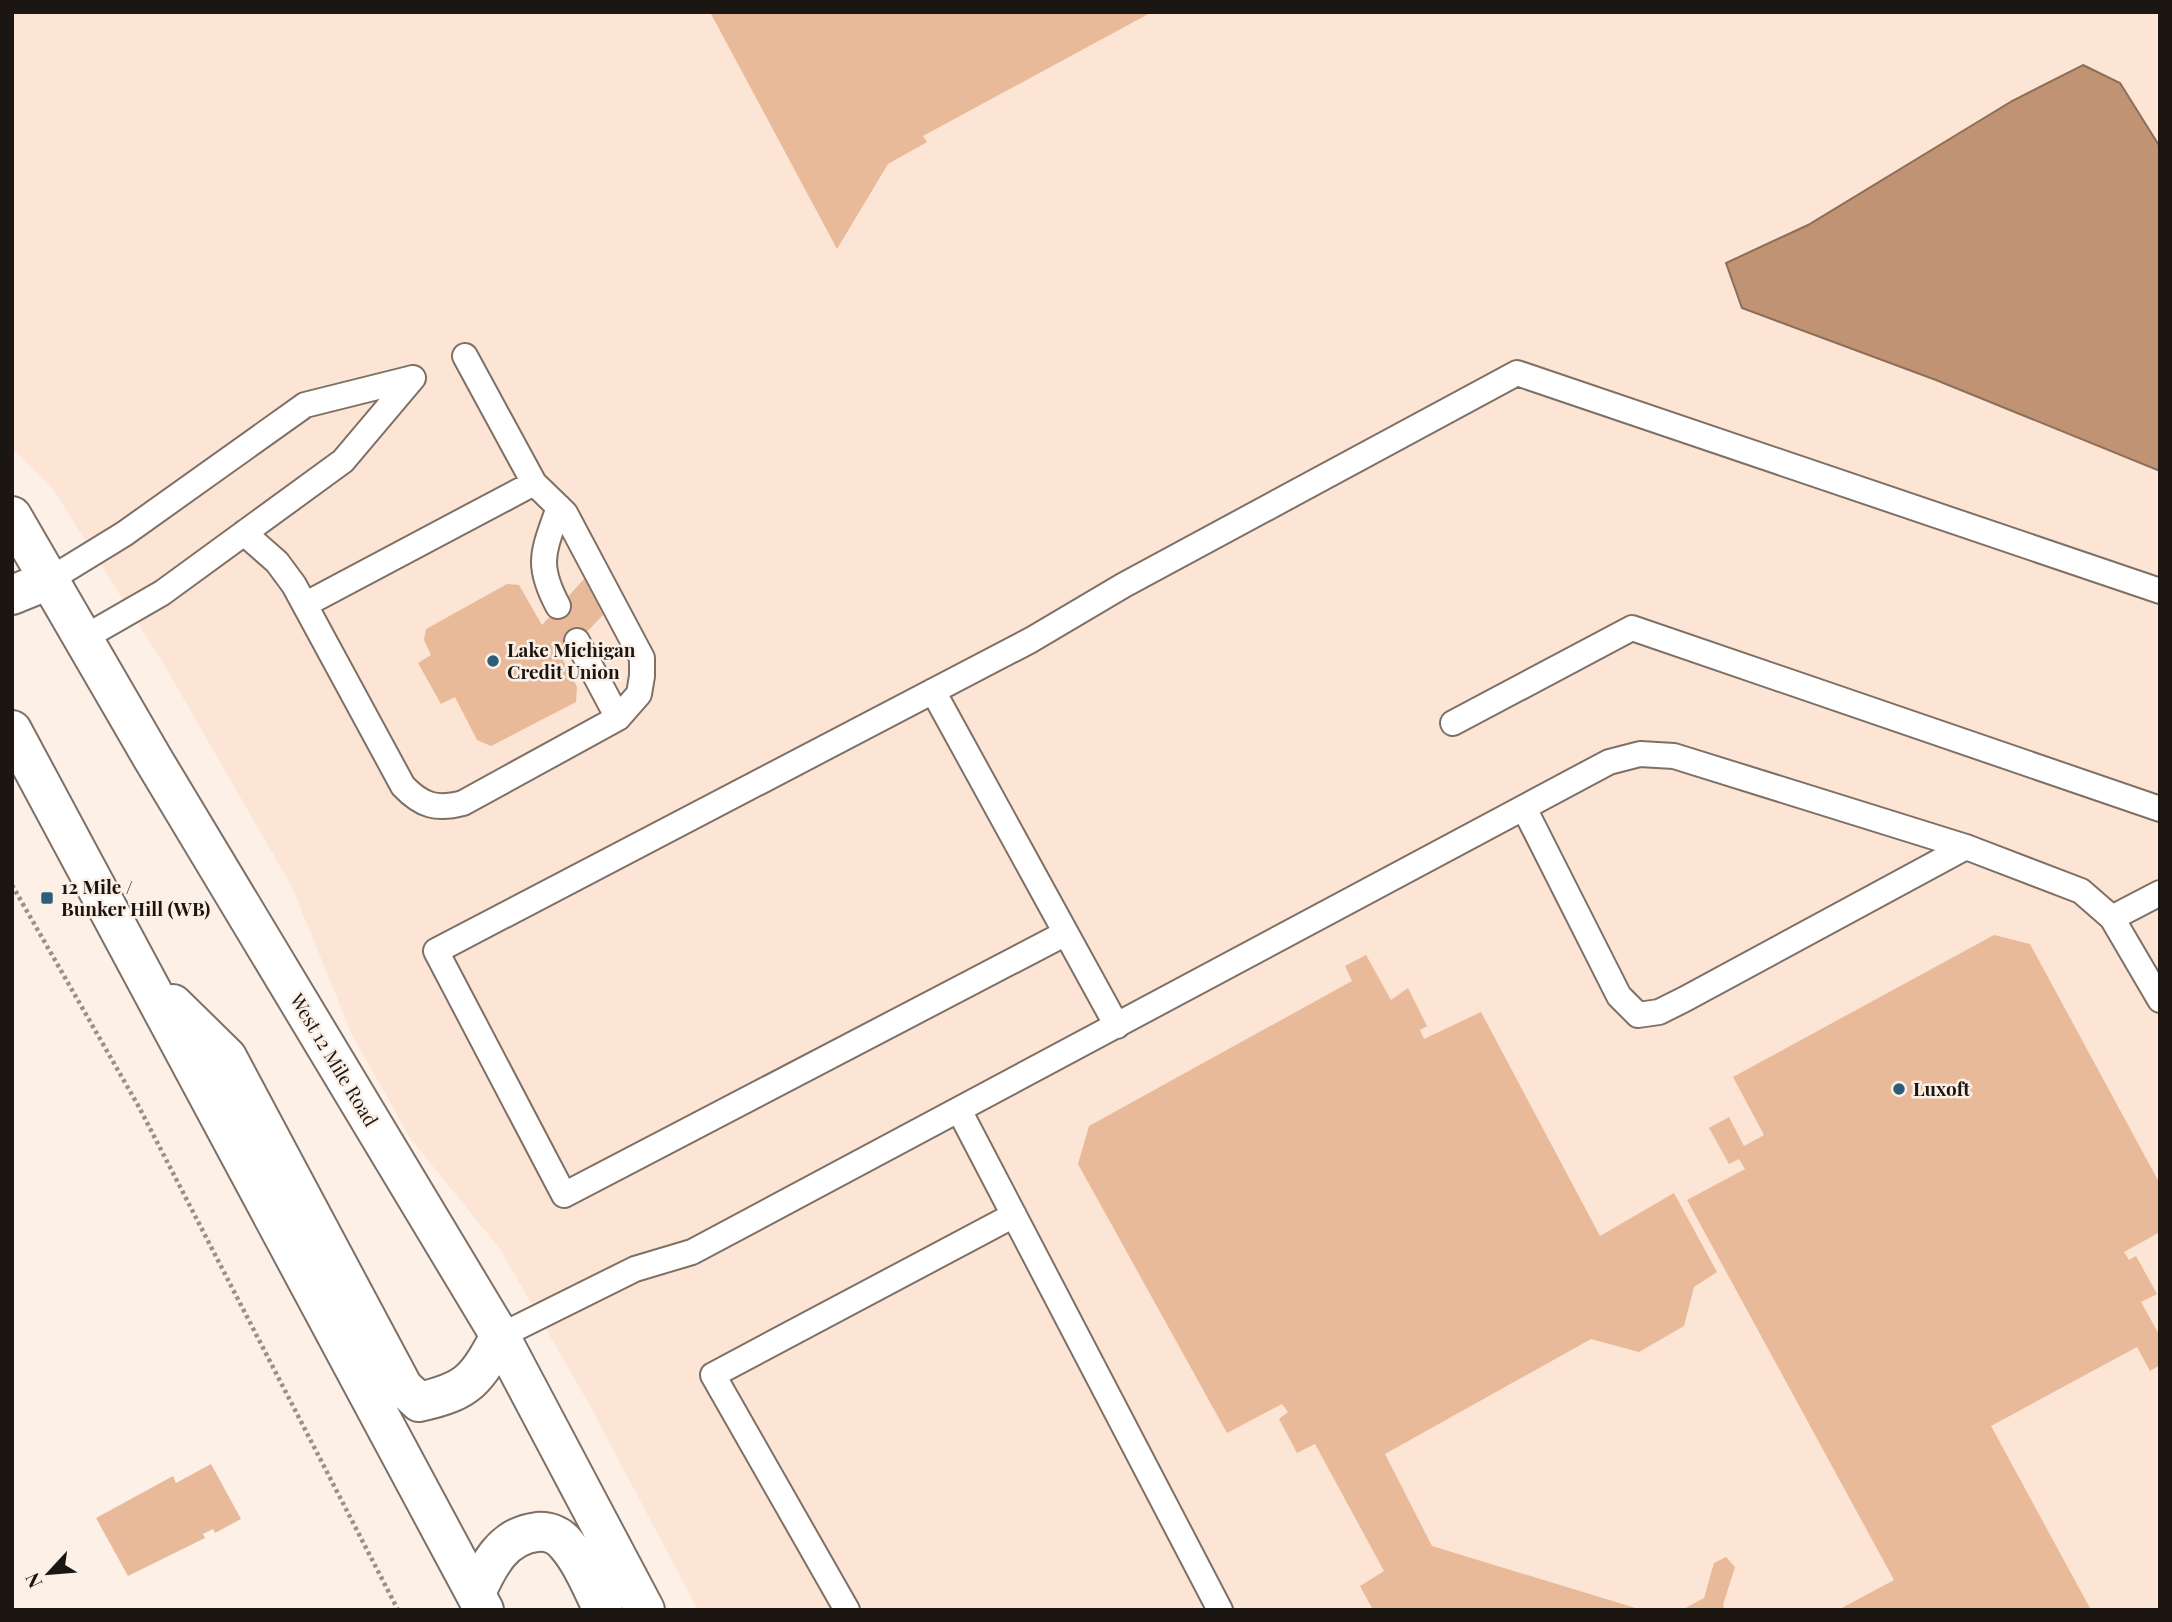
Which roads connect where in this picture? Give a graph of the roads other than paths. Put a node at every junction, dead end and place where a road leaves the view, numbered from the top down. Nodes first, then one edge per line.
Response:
1 (466, 356) dead end
2 (534, 483) junction
3 (559, 506) junction
4 (12, 516) edge
5 (244, 533) junction
6 (49, 580) junction
7 (2160, 592) edge
8 (12, 595) edge
9 (306, 604) junction
10 (558, 606) dead end
11 (82, 639) junction
12 (577, 641) dead end
13 (933, 691) junction
14 (618, 718) junction
15 (1453, 723) dead end
16 (12, 730) edge
17 (1524, 808) junction
18 (2160, 809) edge
19 (1966, 847) junction
20 (2160, 892) edge
21 (2112, 918) junction
22 (1066, 933) junction
23 (146, 978) junction
24 (2160, 1000) edge
25 (1117, 1026) junction
26 (959, 1110) junction
27 (1014, 1215) junction
28 (500, 1336) junction
29 (480, 1602) edge
30 (603, 1610) edge
31 (645, 1610) edge
32 (847, 1610) edge
33 (1220, 1610) edge

1 - 2 lane
2 - 3 lane
2 - 9 lane
3 - 10 lane
3 - 14 lane
4 - 6 main road, West 12 Mile Road
5 - 6 lane
5 - 9 lane
5 - 11 lane
6 - 8 main road
6 - 11 main road, West 12 Mile Road
7 - 13 lane
9 - 14 lane
11 - 28 main road, West 12 Mile Road
12 - 14 lane
13 - 22 lane
13 - 22 lane
15 - 18 lane
16 - 23 main road
17 - 19 lane
17 - 19 lane
17 - 25 lane
19 - 21 lane
20 - 21 lane
21 - 24 lane
22 - 25 lane
23 - 28 main road
23 - 29 main road
25 - 26 lane
26 - 27 lane
26 - 28 lane
27 - 32 lane
27 - 33 lane
28 - 31 main road, West 12 Mile Road
29 - 30 main road

